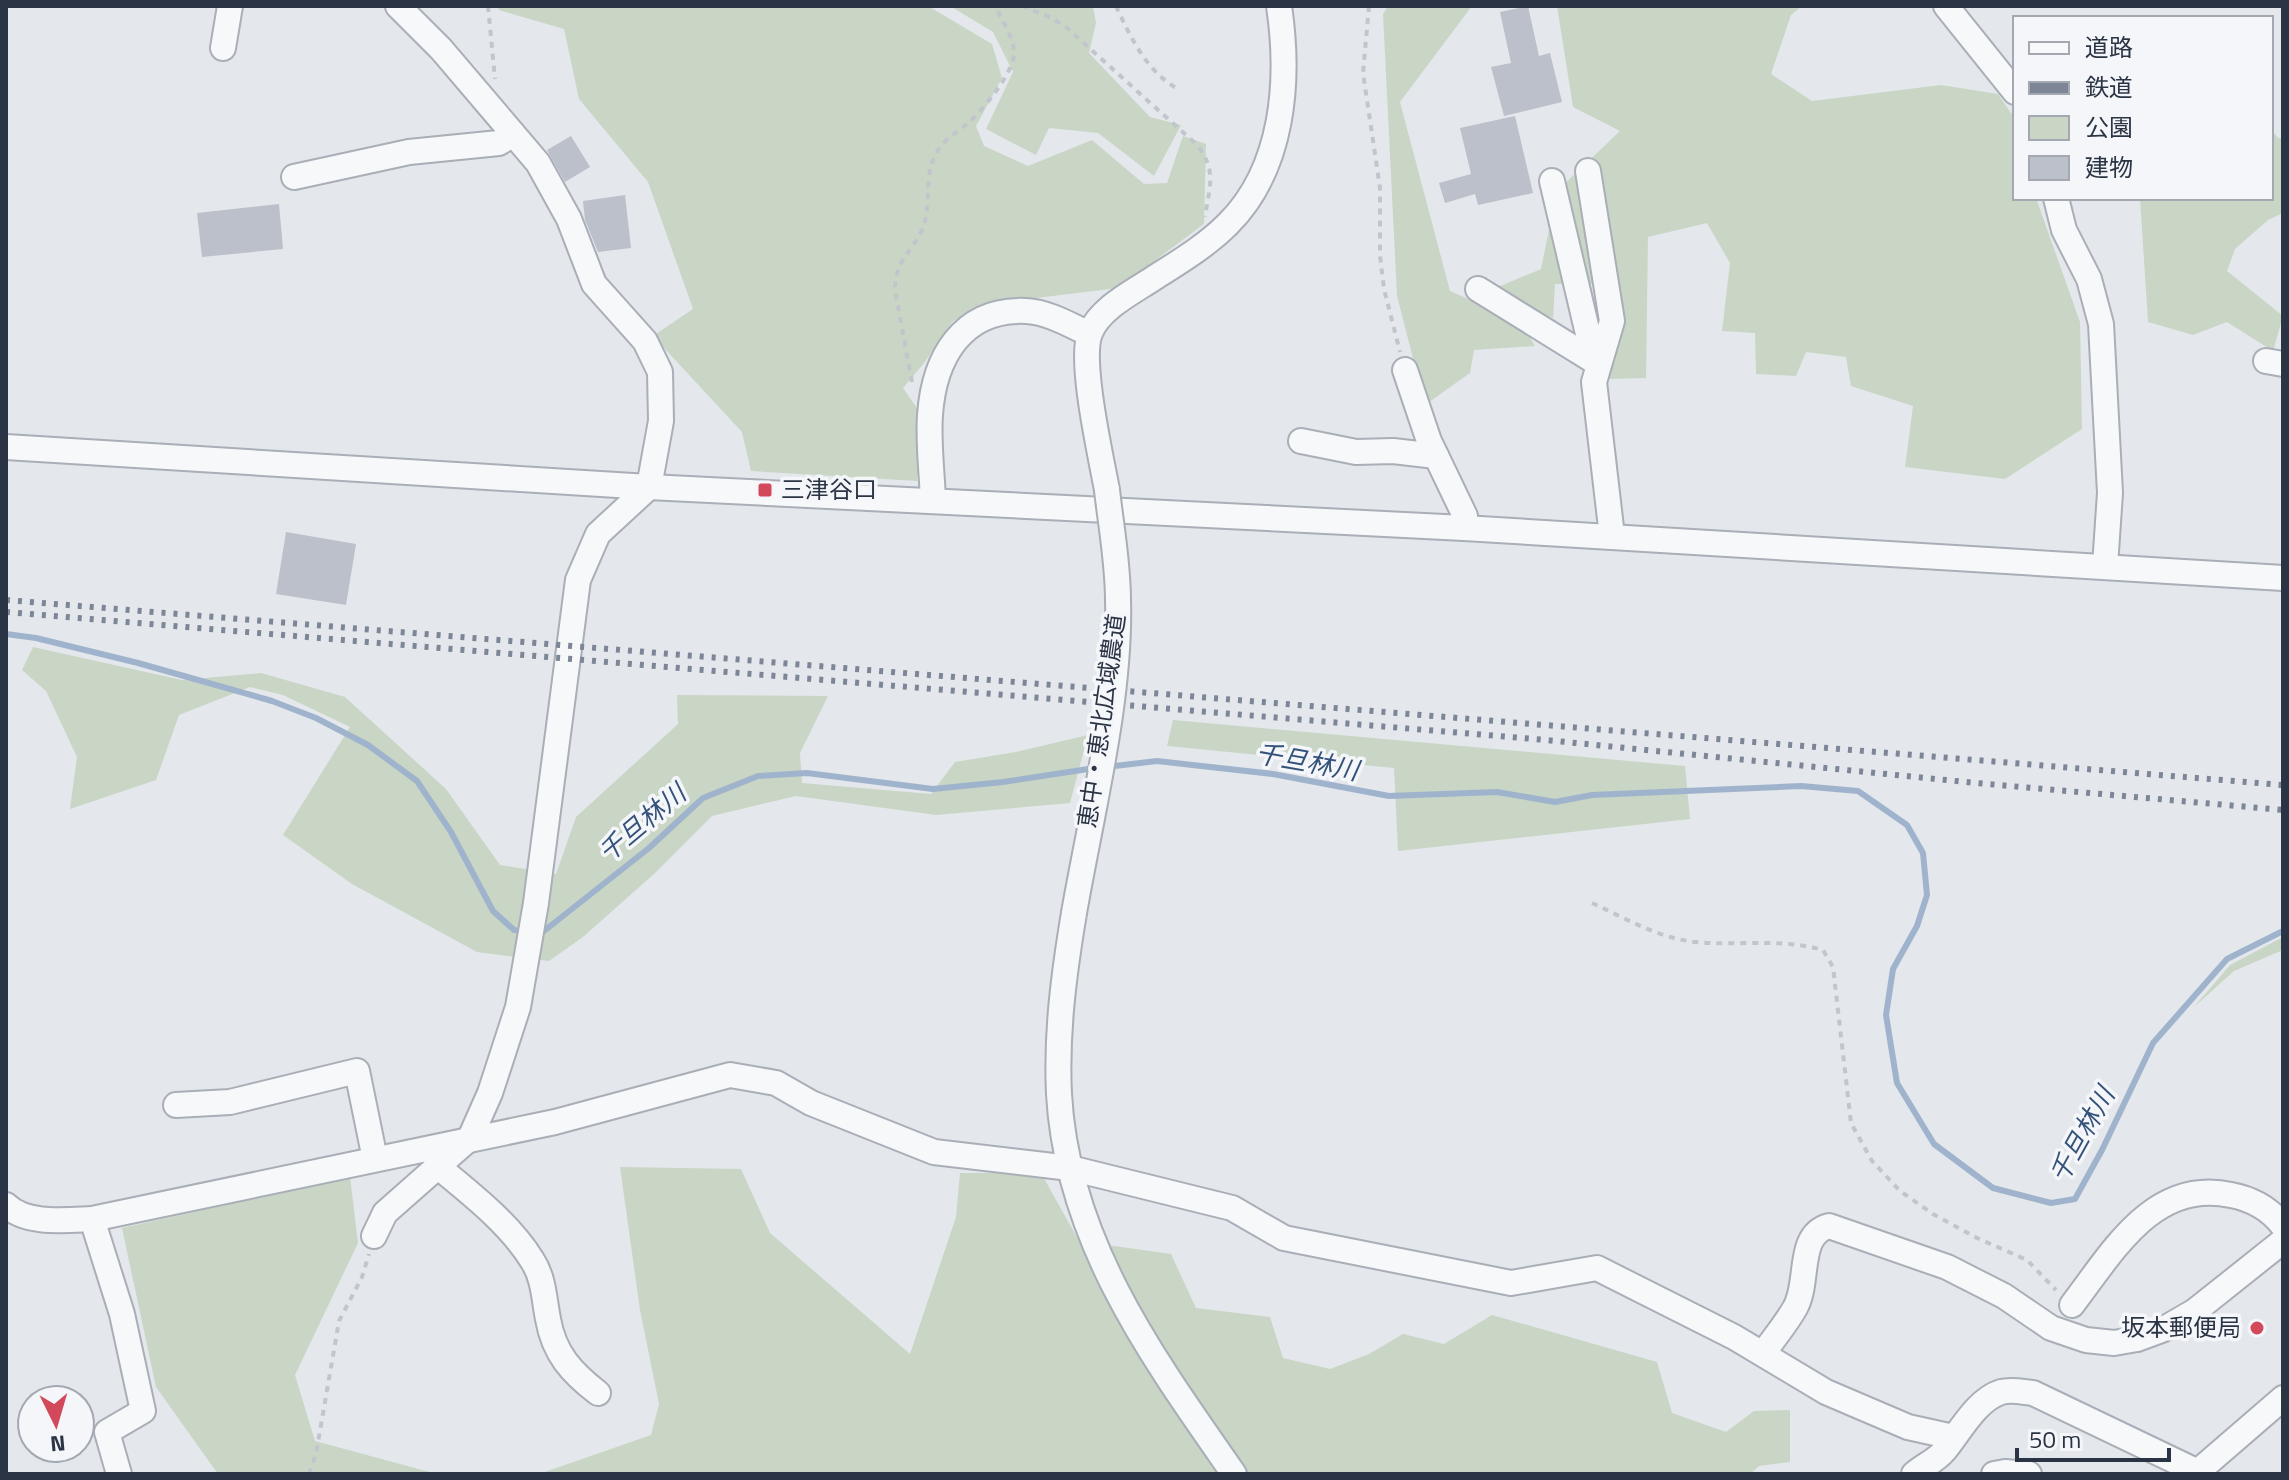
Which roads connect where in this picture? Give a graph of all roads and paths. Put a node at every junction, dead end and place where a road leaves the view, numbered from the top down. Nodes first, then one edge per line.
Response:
1 (230, 6) edge
2 (398, 6) edge
3 (488, 6) edge
4 (995, 6) edge
5 (1022, 6) edge
6 (1116, 6) edge
7 (1279, 6) edge
8 (1369, 6) edge
9 (1946, 6) edge
10 (223, 48) dead end
11 (1178, 89) dead end
12 (2013, 90) edge
13 (489, 107) junction
14 (513, 134) junction
15 (1588, 171) dead end
16 (294, 177) dead end
17 (1552, 181) dead end
18 (2056, 200) edge
19 (1214, 236) junction
20 (1478, 289) dead end
21 (1089, 334) junction
22 (1599, 364) junction
23 (1405, 370) joint
24 (932, 406) junction
25 (1301, 441) dead end
26 (6, 447) edge
27 (1436, 456) junction
28 (649, 487) junction
29 (933, 501) junction
30 (1464, 528) junction
31 (1612, 536) junction
32 (2105, 566) junction
33 (2283, 578) edge
34 (1592, 903) dead end
35 (176, 1105) dead end
36 (470, 1138) junction
37 (375, 1159) junction
38 (436, 1165) junction
39 (1070, 1168) junction
40 (6, 1205) edge
41 (92, 1219) junction
42 (2283, 1226) edge
43 (374, 1236) joint
44 (2283, 1241) edge
45 (2072, 1305) joint
46 (1763, 1354) junction
47 (598, 1393) dead end
48 (2283, 1398) edge
49 (1953, 1437) junction
50 (2197, 1473) edge
51 (119, 1474) edge
52 (309, 1474) edge
53 (1234, 1474) edge
54 (1914, 1474) edge
55 (1994, 1474) edge
56 (2029, 1474) edge

1 - 10 street
2 - 13 street
3 - 13 path
4 - 24 path
5 - 19 path
6 - 11 path
7 - 19 street
8 - 23 path
9 - 12 street
13 - 14 street
14 - 16 street
14 - 28 street
15 - 22 street
17 - 22 street
18 - 32 street
19 - 21 street
20 - 22 street
21 - 24 street
21 - 39 street, 恵中・恵北広域農道, bridge
22 - 31 street
23 - 27 street
24 - 29 street
25 - 27 street
26 - 28 street
27 - 30 street
28 - 29 street
28 - 36 street
29 - 30 street
30 - 31 street
31 - 32 street
32 - 33 street
34 - 45 path
35 - 37 street
36 - 37 street
36 - 38 street
36 - 39 street
37 - 41 street
38 - 43 street
38 - 47 street
39 - 46 street
39 - 53 street, 恵中・恵北広域農道
40 - 41 street
41 - 51 street
42 - 45 street
43 - 52 path
44 - 46 street
46 - 49 street
48 - 50 street
49 - 50 street
49 - 54 street
55 - 56 street

